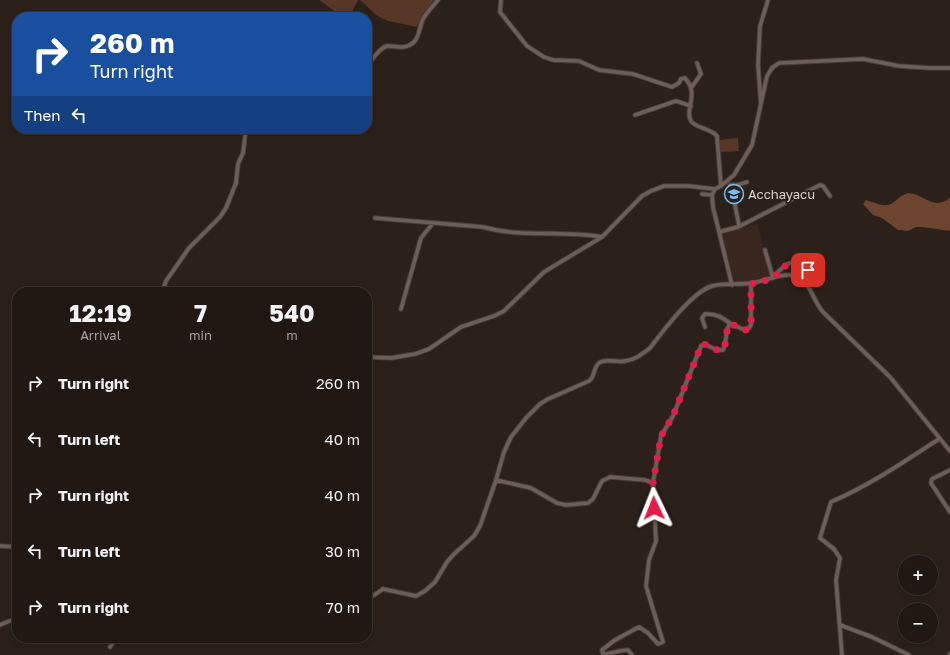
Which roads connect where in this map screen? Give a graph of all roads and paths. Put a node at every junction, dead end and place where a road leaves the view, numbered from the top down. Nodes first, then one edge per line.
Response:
1 (438, 0) edge
2 (501, 0) edge
3 (768, 0) edge
4 (372, 60) edge
5 (697, 63) dead end
6 (950, 68) edge
7 (691, 88) junction
8 (761, 105) junction
9 (691, 106) junction
10 (635, 114) dead end
11 (246, 134) edge
12 (747, 182) dead end
13 (725, 183) junction
14 (730, 185) junction
15 (721, 186) junction
16 (715, 189) junction
17 (702, 194) dead end
18 (712, 195) junction
19 (830, 196) dead end
20 (375, 218) dead end
21 (433, 223) junction
22 (739, 225) dead end
23 (719, 232) junction
24 (602, 237) junction
25 (766, 250) dead end
26 (813, 277) dead end
27 (772, 278) junction
28 (751, 284) junction
29 (732, 285) junction
30 (164, 287) edge
31 (401, 309) dead end
32 (731, 324) junction
33 (705, 327) dead end
34 (372, 357) edge
35 (939, 439) junction
36 (950, 451) edge
37 (950, 470) edge
38 (496, 480) junction
39 (653, 483) junction
40 (950, 512) edge
41 (0, 546) edge
42 (12, 547) edge
43 (372, 597) edge
44 (12, 620) edge
45 (0, 625) edge
46 (840, 626) junction
47 (113, 643) edge
48 (110, 647) dead end
49 (632, 655) edge
50 (842, 655) edge
51 (909, 655) edge

1 - 4 street
2 - 7 street
3 - 8 street
5 - 7 street
6 - 8 street
7 - 9 street
8 - 13 street
9 - 10 street
9 - 15 street
11 - 30 street
12 - 14 street
13 - 14 street
13 - 15 street
14 - 22 street
15 - 16 street
16 - 18 street
16 - 24 street
17 - 18 street
18 - 23 street
19 - 23 street
20 - 21 street
21 - 24 street
21 - 31 street
23 - 29 street
24 - 34 street
25 - 27 street
26 - 27 street
27 - 28 street
27 - 35 street
28 - 29 street
28 - 32 street
29 - 38 street
32 - 33 street
32 - 39 street
35 - 36 street
35 - 46 street
37 - 40 street
38 - 39 street
38 - 43 street
39 - 49 street
41 - 42 street
44 - 45 street
46 - 50 street
46 - 51 street
47 - 48 street

